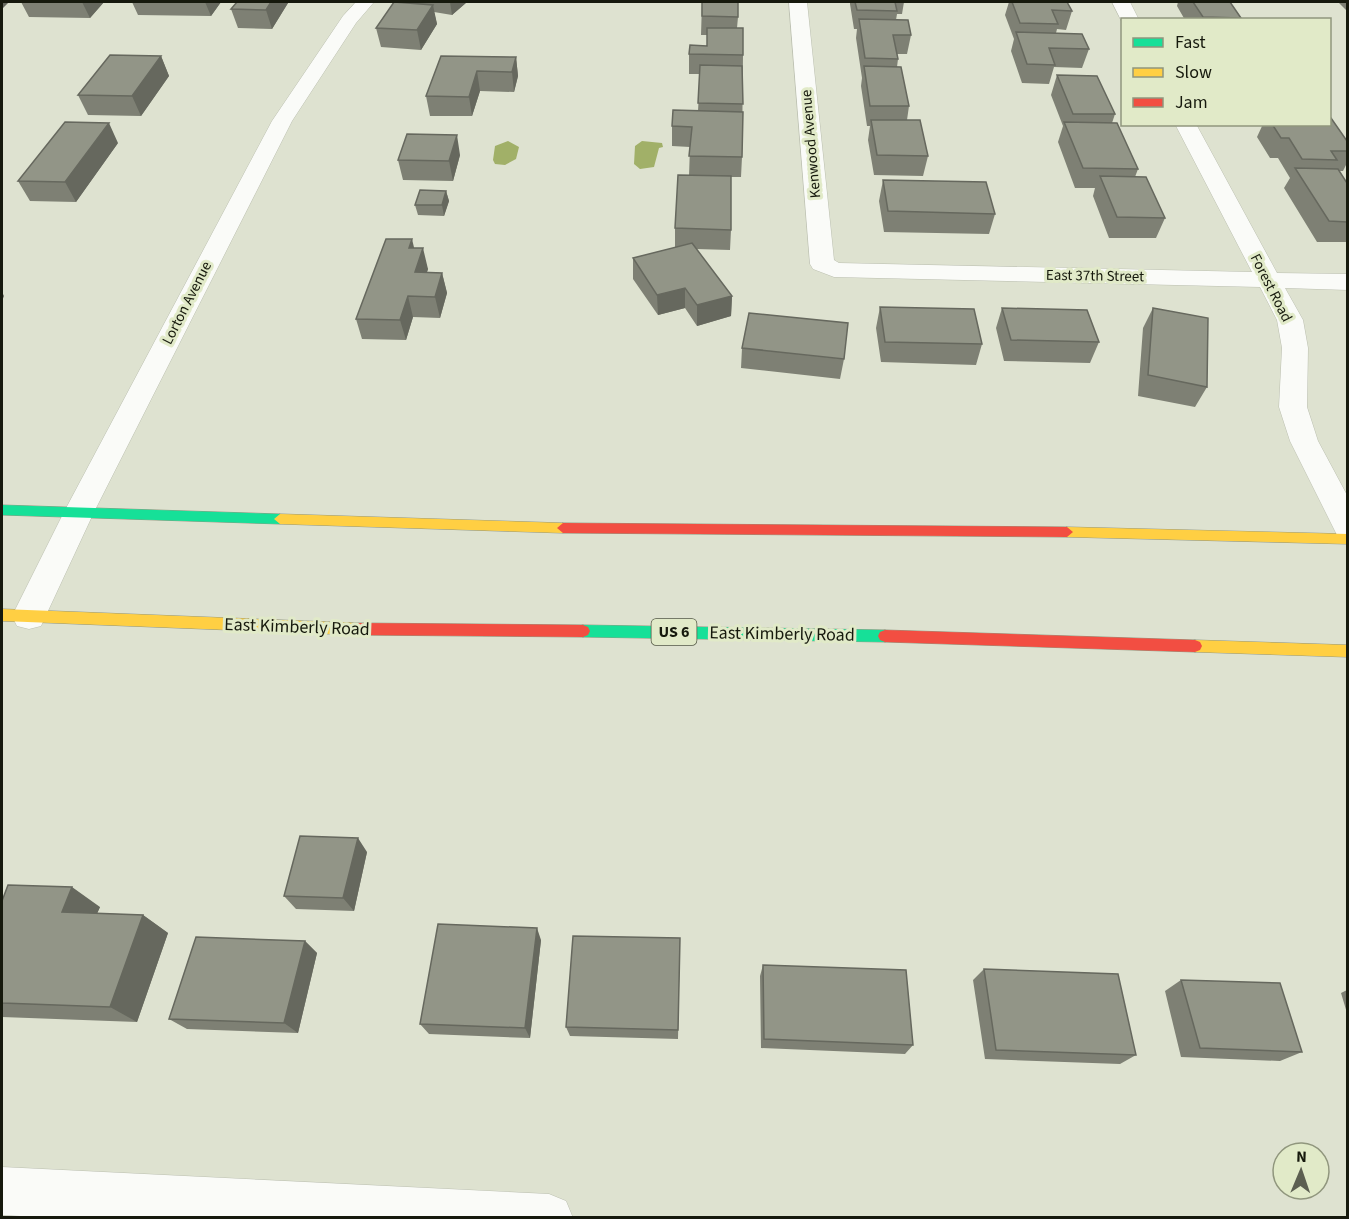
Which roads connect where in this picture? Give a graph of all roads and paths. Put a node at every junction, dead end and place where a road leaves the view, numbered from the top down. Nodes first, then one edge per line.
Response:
1 (365, 2) edge
2 (798, 2) edge
3 (1121, 2) edge
4 (1129, 18) edge
5 (1186, 126) edge
6 (843, 270) joint
7 (1269, 280) junction
8 (1347, 282) edge
9 (2, 510) edge
10 (79, 512) junction
11 (1347, 527) edge
12 (1347, 539) edge
13 (2, 615) edge
14 (29, 616) junction
15 (1347, 651) edge
16 (2, 1191) edge
17 (549, 1218) edge

1 - 10 street, Lorton Avenue
2 - 6 street, Kenwood Avenue
3 - 4 street
5 - 7 street, Forest Road
6 - 7 street, East 37th Street
7 - 8 street, East 37th Street
7 - 11 street, Forest Road
9 - 10 main road
10 - 12 main road
10 - 14 street, Lorton Avenue
13 - 14 main road, East Kimberly Road / US 6
14 - 15 main road, East Kimberly Road / US 6
16 - 17 street

